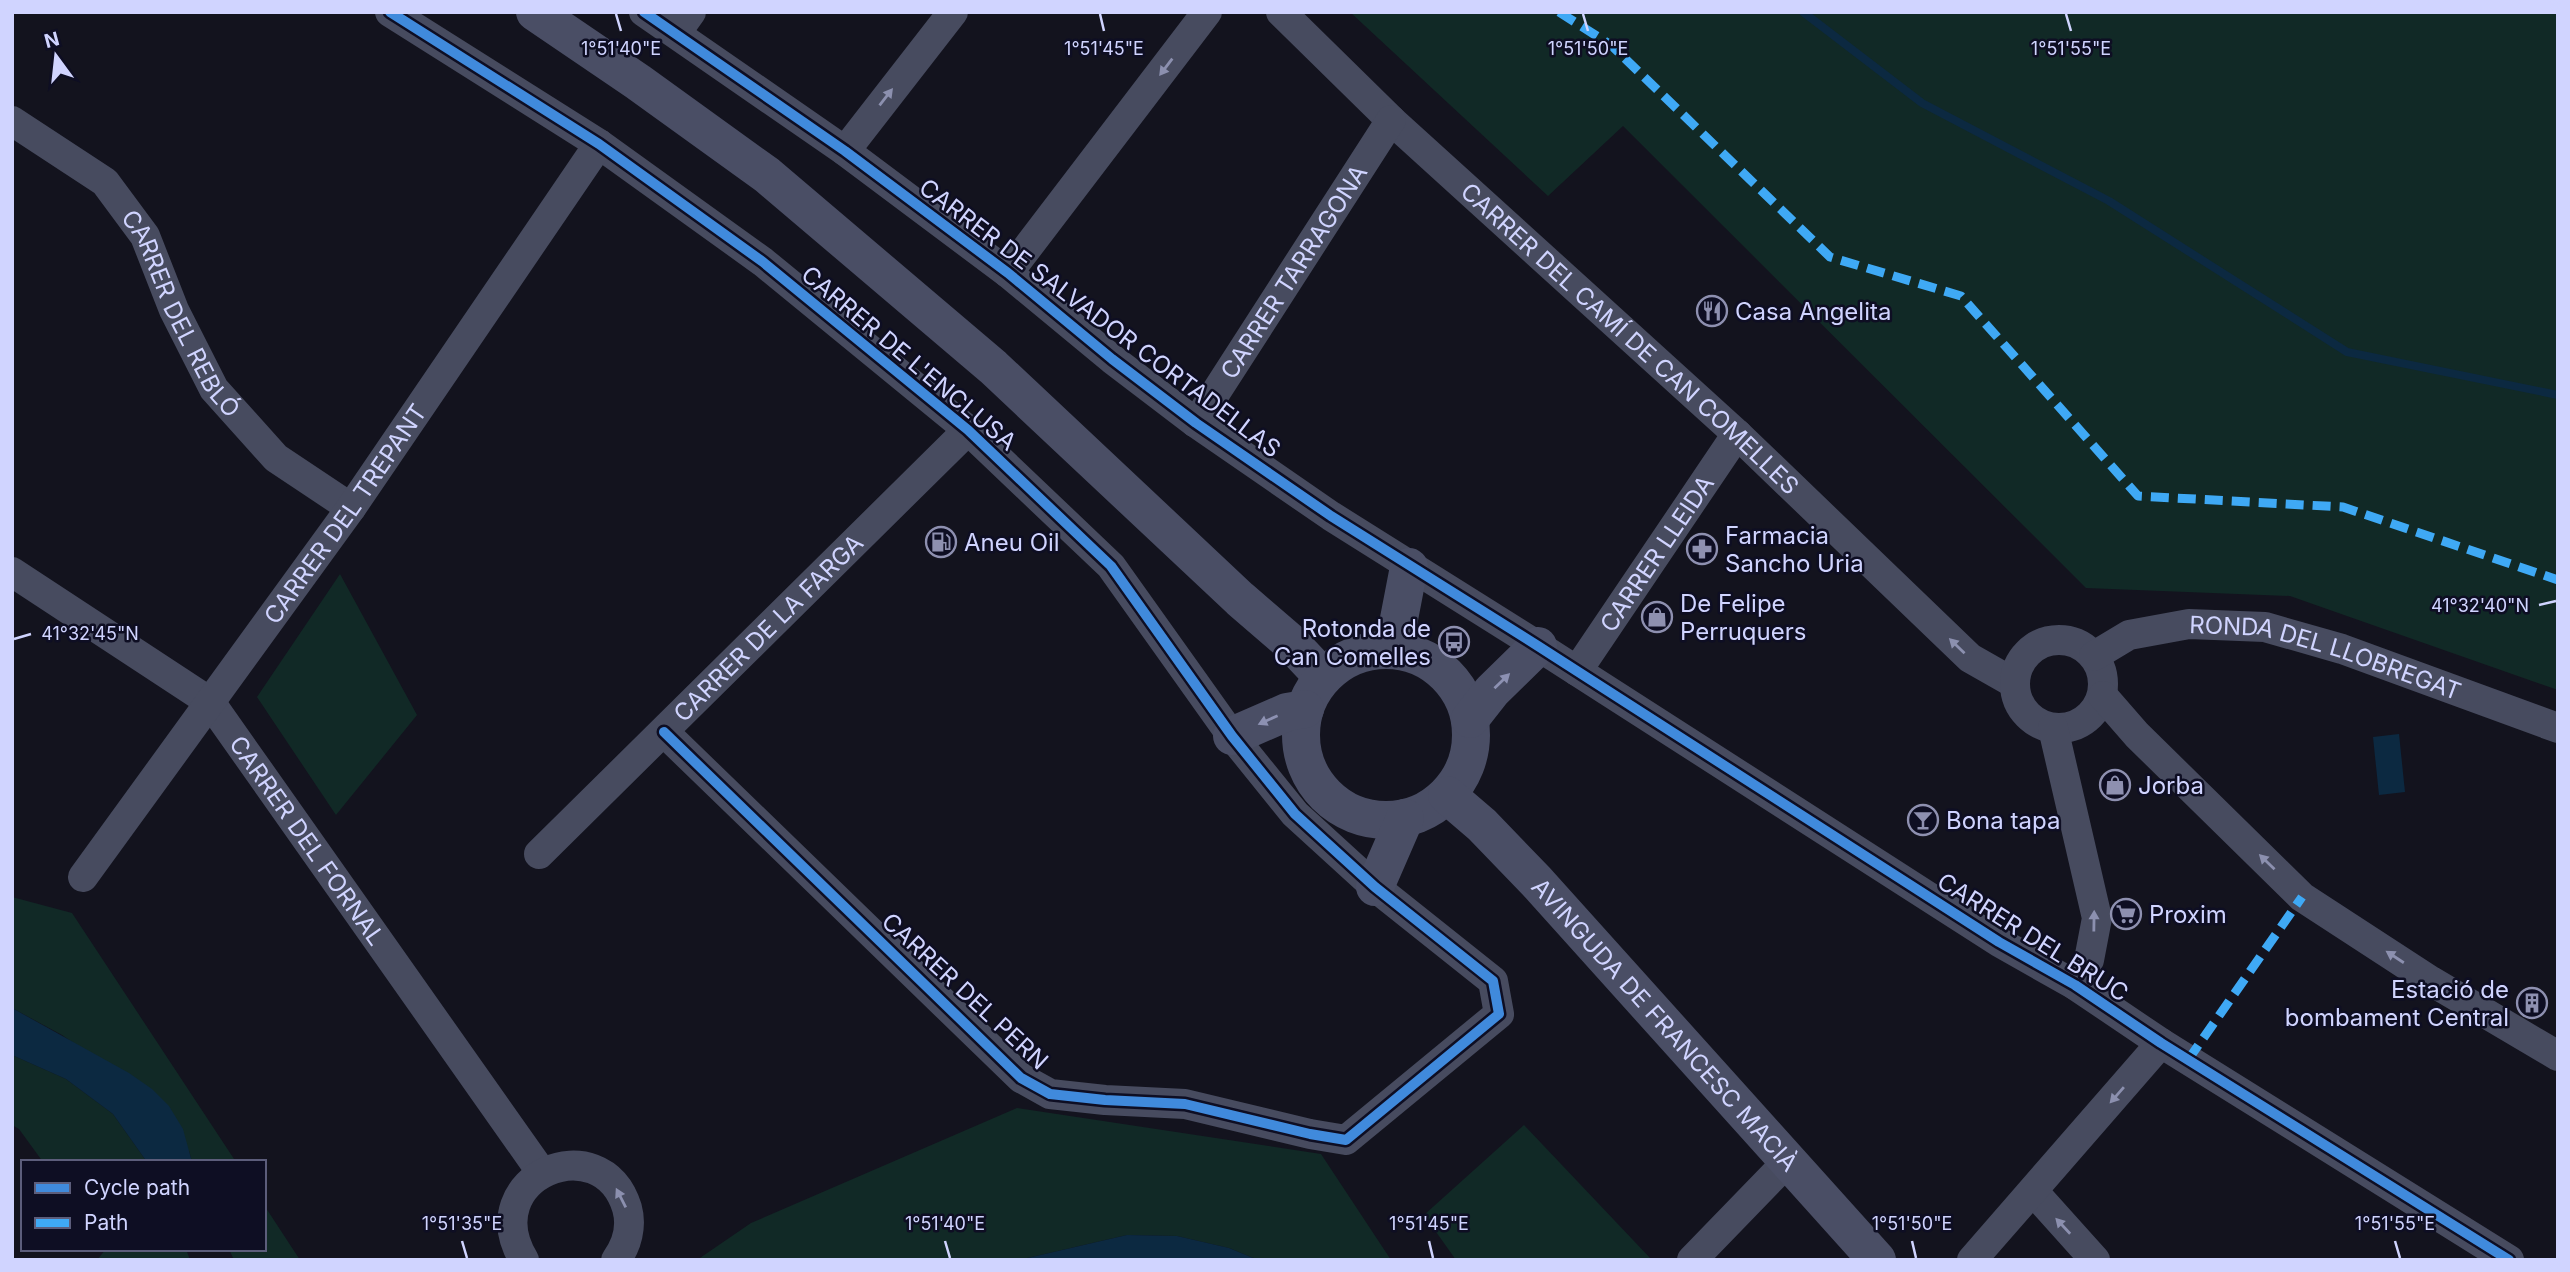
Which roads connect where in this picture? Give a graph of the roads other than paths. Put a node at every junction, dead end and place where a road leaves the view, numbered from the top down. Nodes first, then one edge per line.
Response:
1 (390, 12) edge
2 (535, 12) edge
3 (644, 12) edge
4 (953, 12) edge
5 (1207, 12) edge
6 (1281, 12) edge
7 (684, 23) edge
8 (1391, 120) junction
9 (12, 121) edge
10 (599, 144) junction
11 (845, 152) junction
12 (1008, 273) junction
13 (1196, 423) junction
14 (968, 430) junction
15 (1737, 434) junction
16 (351, 508) junction
17 (1409, 567) junction
18 (12, 572) edge
19 (1538, 646) junction
20 (1393, 650) junction
21 (2094, 656) junction
22 (1577, 671) junction
23 (2014, 683) junction
24 (1314, 693) junction
25 (2102, 696) junction
26 (210, 702) junction
27 (1470, 719) junction
28 (2053, 728) junction
29 (2558, 728) edge
30 (664, 732) junction
31 (1232, 736) junction
32 (1447, 795) junction
33 (1405, 818) junction
34 (539, 854) dead end
35 (83, 877) dead end
36 (1375, 887) junction
37 (2075, 985) junction
38 (2161, 1043) junction
39 (2558, 1056) edge
40 (1788, 1161) junction
41 (542, 1173) junction
42 (2033, 1191) junction
43 (524, 1260) edge
44 (616, 1260) edge
45 (1692, 1260) edge
46 (1877, 1260) edge
47 (1972, 1260) edge
48 (2095, 1260) edge
49 (2509, 1260) edge

1 - 10 street, CARRER DE L'ENCLUSA
2 - 24 street
3 - 7 street, CARRER DE SALVADOR CORTADELLAS
11 -> 4 street
5 -> 12 street
6 - 8 street, CARRER DEL CAMÍ DE CAN COMELLES
7 - 11 street, CARRER DE SALVADOR CORTADELLAS
8 - 13 street, CARRER TARRAGONA
8 - 15 street, CARRER DEL CAMÍ DE CAN COMELLES
9 - 16 street, CARRER DEL REBLÓ
10 - 14 street, CARRER DE L'ENCLUSA
10 - 16 street, CARRER DEL TREPANT
11 - 12 street, CARRER DE SALVADOR CORTADELLAS
12 - 13 street, CARRER DE SALVADOR CORTADELLAS
13 - 17 street, CARRER DE SALVADOR CORTADELLAS
14 - 30 street, CARRER DE LA FARGA
14 - 31 street, CARRER DE L'ENCLUSA
15 - 22 street, CARRER LLEIDA
23 -> 15 street, CARRER DEL CAMÍ DE CAN COMELLES
16 - 26 street, CARRER DEL TREPANT
17 - 19 street, CARRER DE SALVADOR CORTADELLAS
17 - 20 street
18 - 26 street, CARRER DEL FORNAL
19 - 22 street, CARRER DEL BRUC
27 -> 19 street
20 - 24 street
20 - 27 street
21 - 23 street
21 - 25 street
21 - 29 street, RONDA DEL LLOBREGAT
22 - 37 street, CARRER DEL BRUC
23 - 28 street
24 -> 31 street
24 - 33 street
25 - 28 street
39 -> 25 street
26 - 35 street, CARRER DEL TREPANT
26 - 41 street, CARRER DEL FORNAL
27 - 32 street
37 -> 28 street
30 - 34 street, CARRER DE LA FARGA
30 - 36 street, CARRER DEL PERN
31 - 36 street, CARRER DE L'ENCLUSA
32 - 33 street
32 - 40 street, AVINGUDA DE FRANCESC MACIÀ
33 - 36 street
37 - 38 street, CARRER DEL BRUC
38 -> 42 street
38 - 49 street, CARRER DEL BRUC
40 - 45 street
40 - 46 street, AVINGUDA DE FRANCESC MACIÀ
41 - 43 street
44 -> 41 street
42 - 47 street
48 -> 42 street

